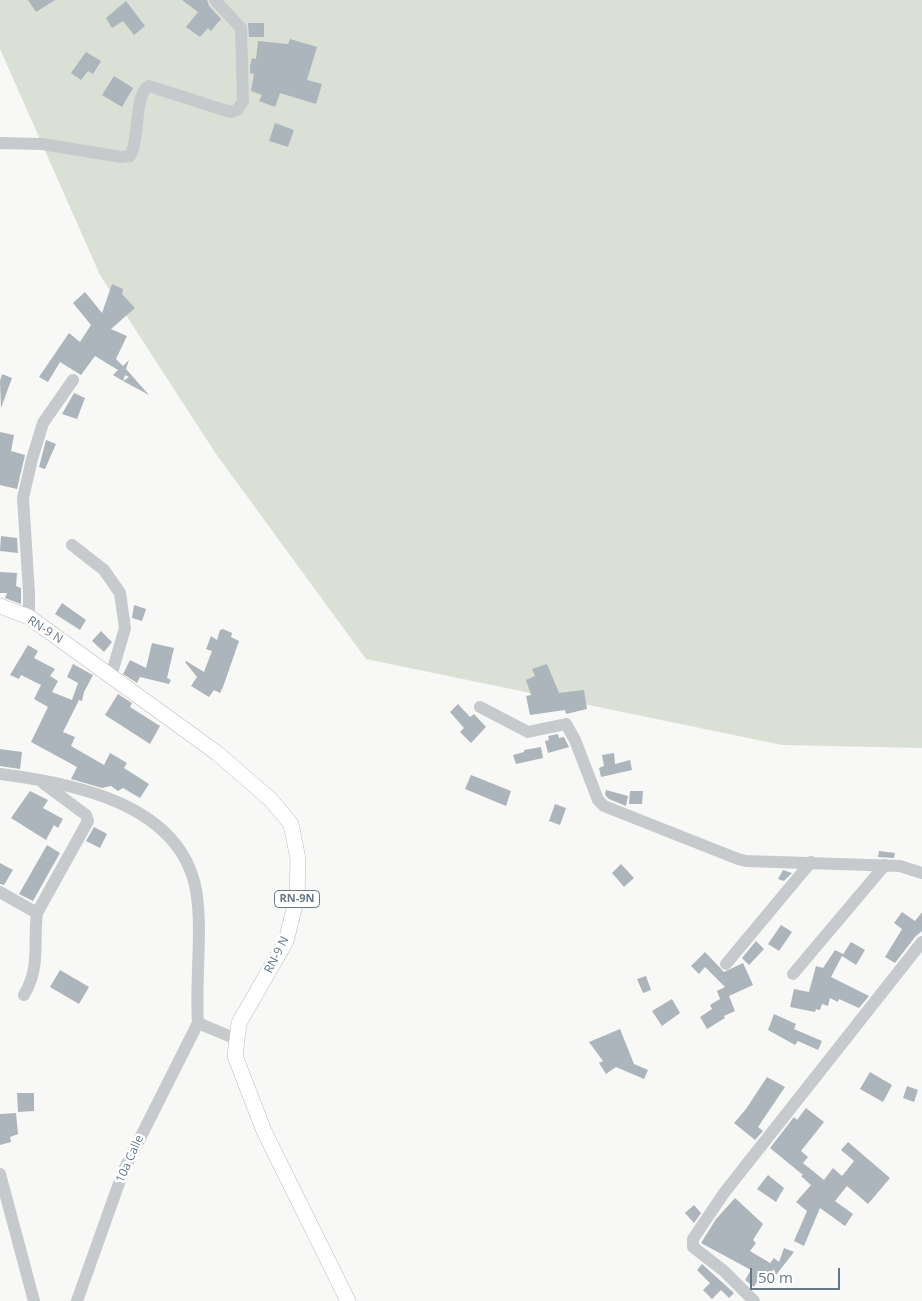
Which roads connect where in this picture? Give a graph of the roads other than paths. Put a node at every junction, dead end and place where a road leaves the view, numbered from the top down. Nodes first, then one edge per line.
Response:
1 (215, 0) edge
2 (0, 142) edge
3 (74, 380) dead end
4 (72, 545) dead end
5 (0, 606) edge
6 (29, 618) junction
7 (111, 676) junction
8 (480, 708) dead end
9 (0, 774) edge
10 (38, 779) junction
11 (811, 862) junction
12 (885, 865) junction
13 (922, 872) edge
14 (0, 892) edge
15 (37, 913) junction
16 (922, 942) edge
17 (726, 964) dead end
18 (793, 974) dead end
19 (24, 995) dead end
20 (198, 1023) junction
21 (236, 1039) junction
22 (0, 1174) edge
23 (34, 1301) edge
24 (77, 1301) edge
25 (348, 1301) edge
26 (754, 1301) edge

1 - 2 street
3 - 6 street
4 - 7 street
5 - 6 main road, RN-9 N / RN-9N
6 - 7 main road, RN-9 N / RN-9N
7 - 21 main road, RN-9 N / RN-9N
8 - 11 street
9 - 10 street
10 - 15 street
10 - 20 street
11 - 12 street
11 - 17 street
12 - 13 street
12 - 18 street
14 - 15 street
15 - 19 street
16 - 26 street
20 - 21 street
20 - 24 street, 10a Calle
21 - 25 main road, RN-9 N / RN-9N
22 - 23 street

